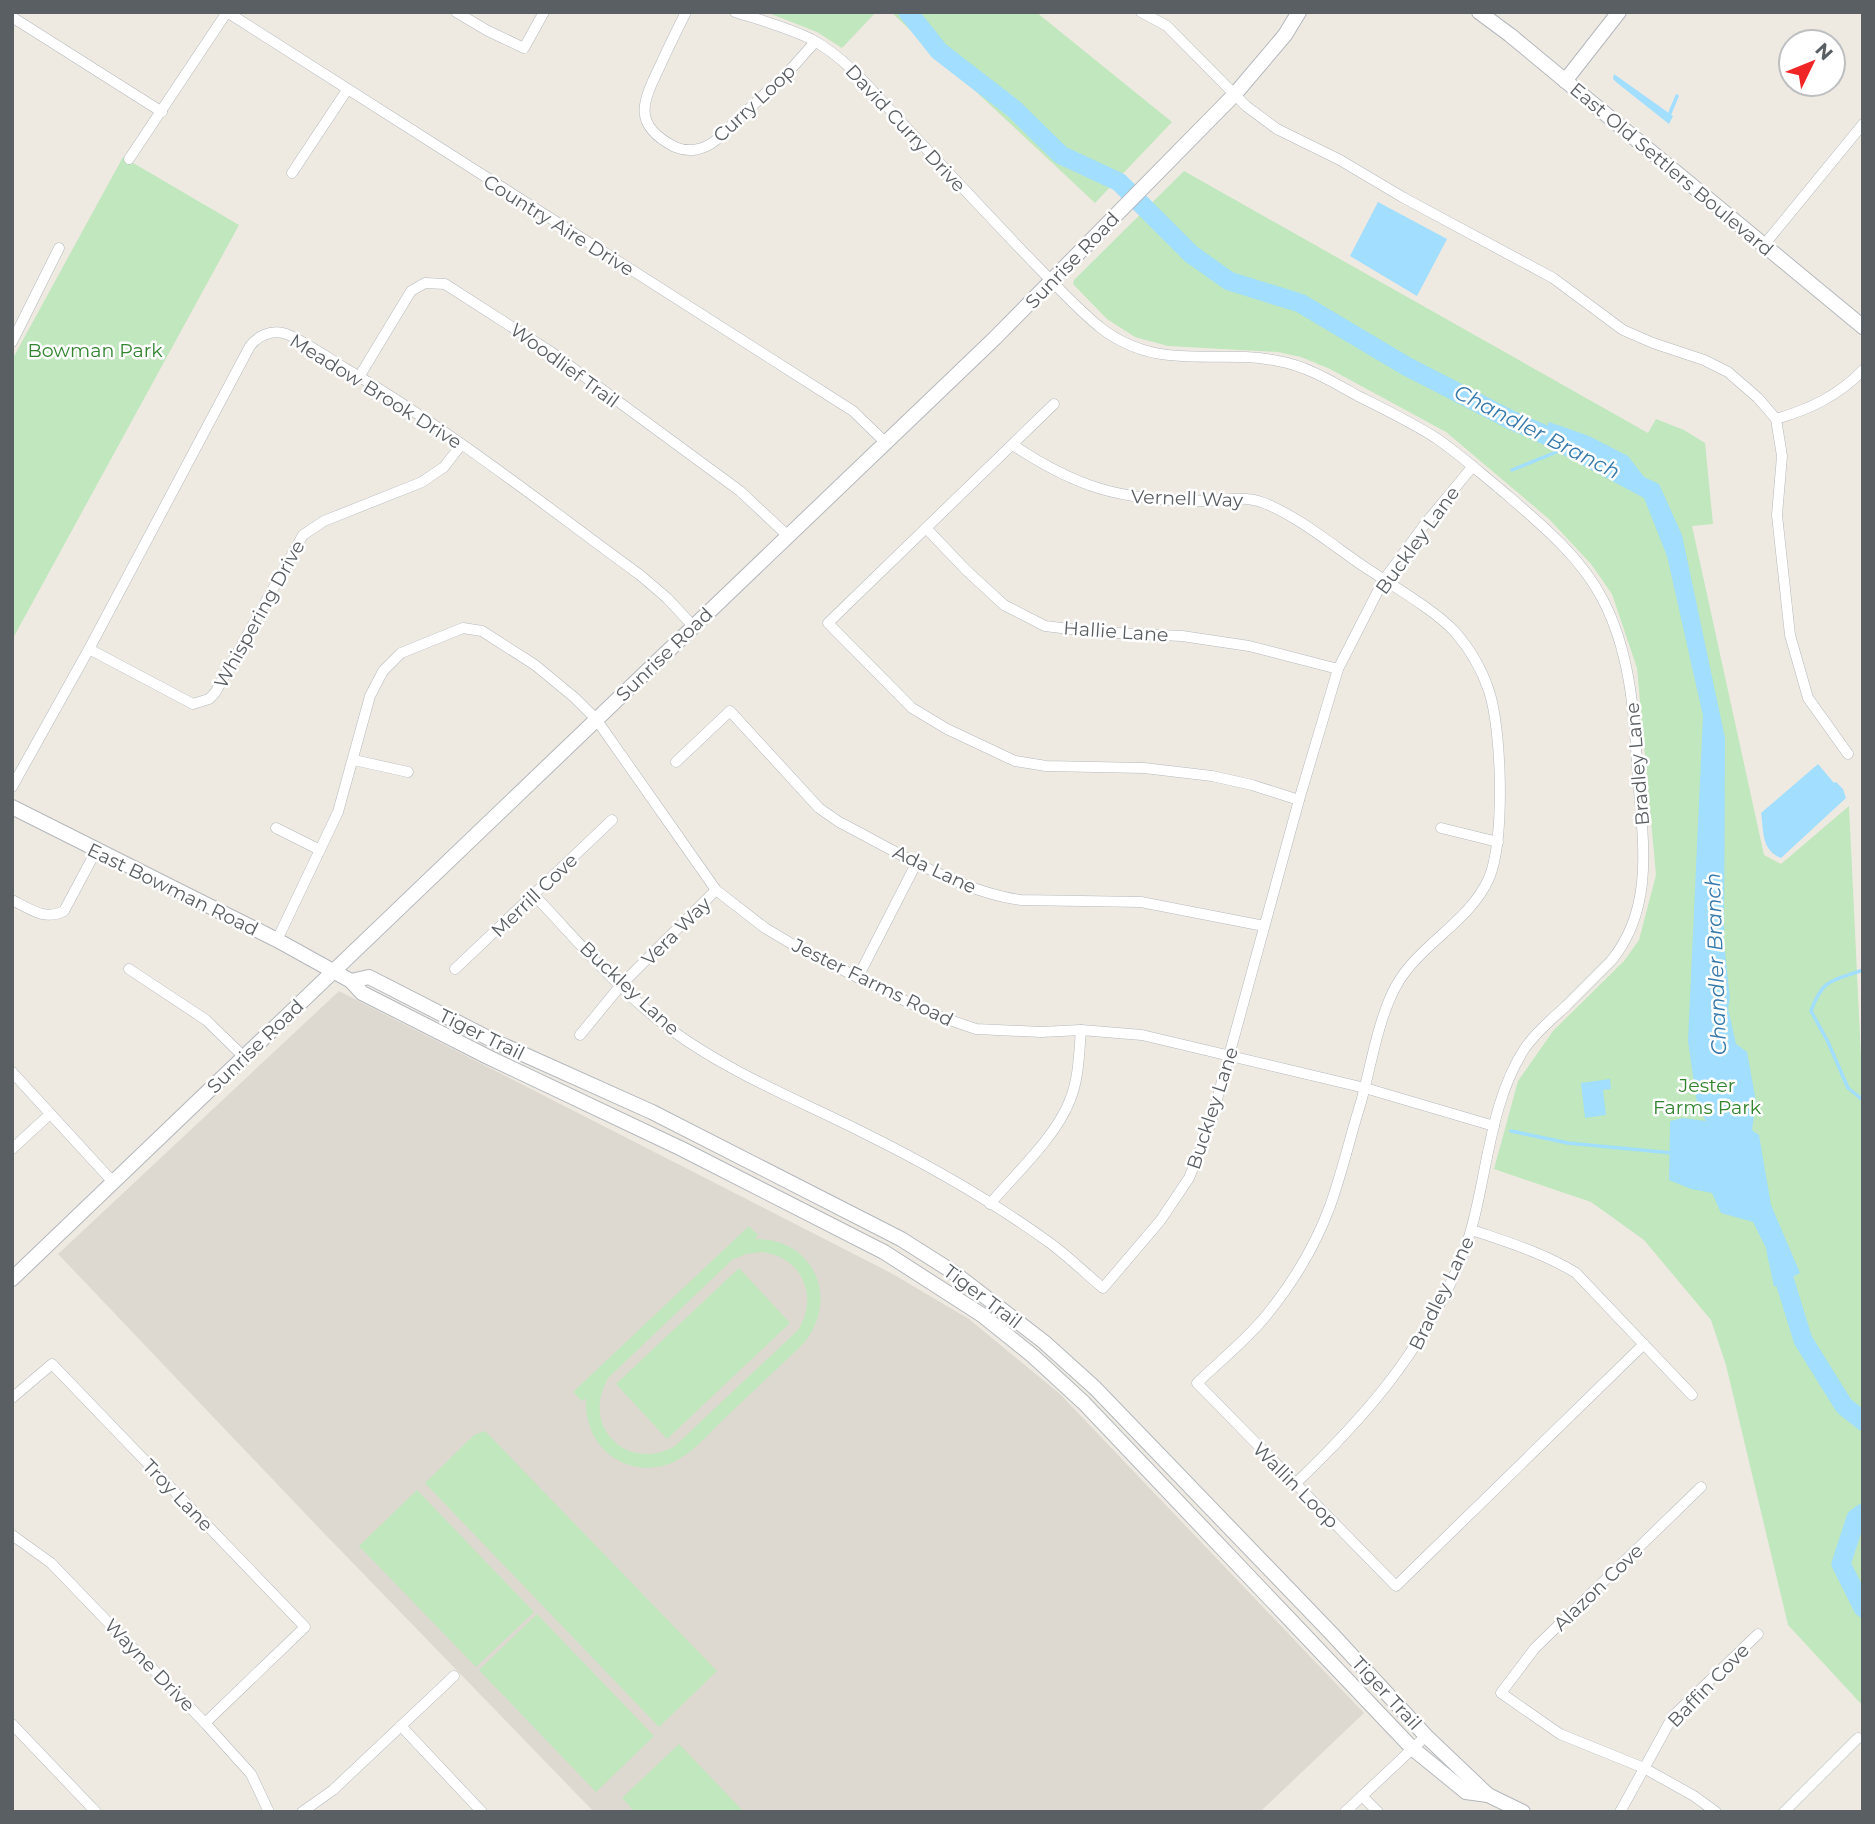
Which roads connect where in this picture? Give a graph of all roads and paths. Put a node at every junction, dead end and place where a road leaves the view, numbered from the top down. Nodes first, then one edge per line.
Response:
1 (227, 12) edge
2 (456, 12) edge
3 (544, 12) edge
4 (686, 12) edge
5 (735, 12) edge
6 (1141, 12) edge
7 (1299, 12) edge
8 (1479, 12) edge
9 (1619, 12) edge
10 (12, 18) edge
11 (815, 42) junction
12 (1565, 80) junction
13 (347, 90) junction
14 (1235, 94) junction
15 (162, 112) junction
16 (1863, 124) edge
17 (129, 159) dead end
18 (292, 173) dead end
19 (1764, 245) junction
20 (58, 248) dead end
21 (1052, 281) junction
22 (1863, 327) edge
23 (12, 341) edge
24 (1863, 370) edge
25 (359, 377) junction
26 (1054, 404) dead end
27 (1776, 419) junction
28 (886, 443) junction
29 (461, 445) junction
30 (1013, 445) junction
31 (1473, 466) junction
32 (926, 528) junction
33 (788, 536) junction
34 (1383, 581) junction
35 (694, 626) junction
36 (89, 649) junction
37 (1338, 669) junction
38 (596, 719) junction
39 (1849, 754) dead end
40 (354, 760) junction
41 (676, 762) dead end
42 (408, 772) dead end
43 (12, 787) edge
44 (1299, 800) junction
45 (12, 807) edge
46 (612, 820) dead end
47 (276, 828) dead end
48 (1441, 828) dead end
49 (1498, 842) junction
50 (320, 850) junction
51 (96, 851) junction
52 (917, 862) junction
53 (716, 890) junction
54 (534, 895) junction
55 (12, 900) edge
56 (1264, 926) junction
57 (277, 940) junction
58 (129, 969) dead end
59 (455, 969) dead end
60 (334, 971) junction
61 (858, 977) junction
62 (352, 981) junction
63 (621, 985) junction
64 (1081, 1030) junction
65 (580, 1034) dead end
66 (1230, 1055) junction
67 (244, 1057) junction
68 (12, 1072) edge
69 (1365, 1088) junction
70 (50, 1114) junction
71 (1494, 1126) junction
72 (12, 1149) edge
73 (113, 1182) junction
74 (990, 1204) junction
75 (1472, 1230) junction
76 (12, 1279) edge
77 (1644, 1344) junction
78 (1692, 1395) dead end
79 (12, 1398) edge
80 (1295, 1484) junction
81 (1701, 1487) dead end
82 (12, 1535) edge
83 (1758, 1634) dead end
84 (454, 1676) dead end
85 (205, 1723) junction
86 (12, 1724) edge
87 (401, 1726) junction
88 (1426, 1735) junction
89 (1858, 1738) dead end
90 (1412, 1748) junction
91 (1644, 1768) junction
92 (1488, 1795) junction
93 (1362, 1796) junction
94 (96, 1812) edge
95 (269, 1812) edge
96 (302, 1812) edge
97 (482, 1812) edge
98 (1345, 1812) edge
99 (1378, 1812) edge
100 (1523, 1812) edge
101 (1620, 1812) edge
102 (1716, 1812) edge
103 (1783, 1812) edge

1 - 13 street, Country Aire Drive
1 - 15 street
2 - 3 street
4 - 11 street, Curry Loop
5 - 11 street, David Curry Drive
6 - 14 street
7 - 14 street, Sunrise Road
8 - 12 street, East Old Settlers Boulevard
9 - 12 street
10 - 15 street
11 - 21 street, David Curry Drive
12 - 19 street, East Old Settlers Boulevard
13 - 18 street
13 - 28 street, Country Aire Drive
14 - 21 street, Sunrise Road
14 - 27 street
15 - 17 street
16 - 19 street
19 - 22 street, East Old Settlers Boulevard
20 - 23 street
21 - 28 street, Sunrise Road
21 - 31 street, Bradley Lane
24 - 27 street
25 - 29 street, Meadow Brook Drive
25 - 33 street, Woodlief Trail
25 - 36 street, Meadow Brook Drive
26 - 30 street
27 - 39 street
28 - 33 street, Sunrise Road
29 - 35 street, Meadow Brook Drive
29 - 36 street, Whispering Drive
30 - 32 street
30 - 34 street, Vernell Way
31 - 34 street, Buckley Lane
31 - 71 street, Bradley Lane
32 - 37 street, Hallie Lane
32 - 44 street
33 - 35 street, Sunrise Road
34 - 37 street, Buckley Lane
34 - 49 street, Vernell Way
35 - 38 street, Sunrise Road
36 - 43 street, Meadow Brook Drive
37 - 44 street, Buckley Lane
38 - 40 street, Jester Farms Road
38 - 53 street, Jester Farms Road
38 - 60 street, Sunrise Road
40 - 42 street
40 - 50 street, Jester Farms Road
41 - 52 street, Ada Lane
44 - 56 street, Buckley Lane
45 - 51 street, East Bowman Road
46 - 54 street, Merrill Cove
47 - 50 street
48 - 49 street
49 - 69 street, Vernell Way
50 - 57 street, Jester Farms Road
51 - 55 street
51 - 57 street, East Bowman Road
52 - 56 street, Ada Lane
52 - 61 street
53 - 61 street, Jester Farms Road
53 - 63 street, Vera Way
54 - 59 street, Merrill Cove
54 - 63 street, Buckley Lane
56 - 66 street, Buckley Lane
57 - 60 street, East Bowman Road
58 - 67 street
60 - 62 street, Tiger Trail
60 - 67 street, Sunrise Road
61 - 64 street, Jester Farms Road
62 - 88 street, Tiger Trail
62 - 90 street, Tiger Trail
63 - 65 street, Vera Way
63 - 74 street, Buckley Lane
64 - 66 street, Jester Farms Road
64 - 74 street
66 - 69 street, Jester Farms Road
66 - 74 street, Buckley Lane
67 - 73 street, Sunrise Road
68 - 70 street
69 - 71 street, Jester Farms Road
69 - 80 street, Wallin Loop
70 - 72 street
70 - 73 street
71 - 75 street, Bradley Lane
73 - 76 street, Sunrise Road
75 - 77 street
75 - 80 street, Bradley Lane
77 - 78 street
77 - 80 street, Wallin Loop
79 - 85 street, Troy Lane
81 - 91 street, Alazon Cove
82 - 85 street, Wayne Drive
83 - 91 street, Baffin Cove
84 - 87 street
85 - 95 street, Wayne Drive
86 - 94 street
87 - 96 street
87 - 97 street
88 - 90 street
88 - 92 street, Tiger Trail
89 - 103 street
90 - 92 street, Tiger Trail
90 - 93 street
91 - 101 street, Baffin Cove
91 - 102 street
92 - 100 street, Tiger Trail
93 - 98 street
93 - 99 street

